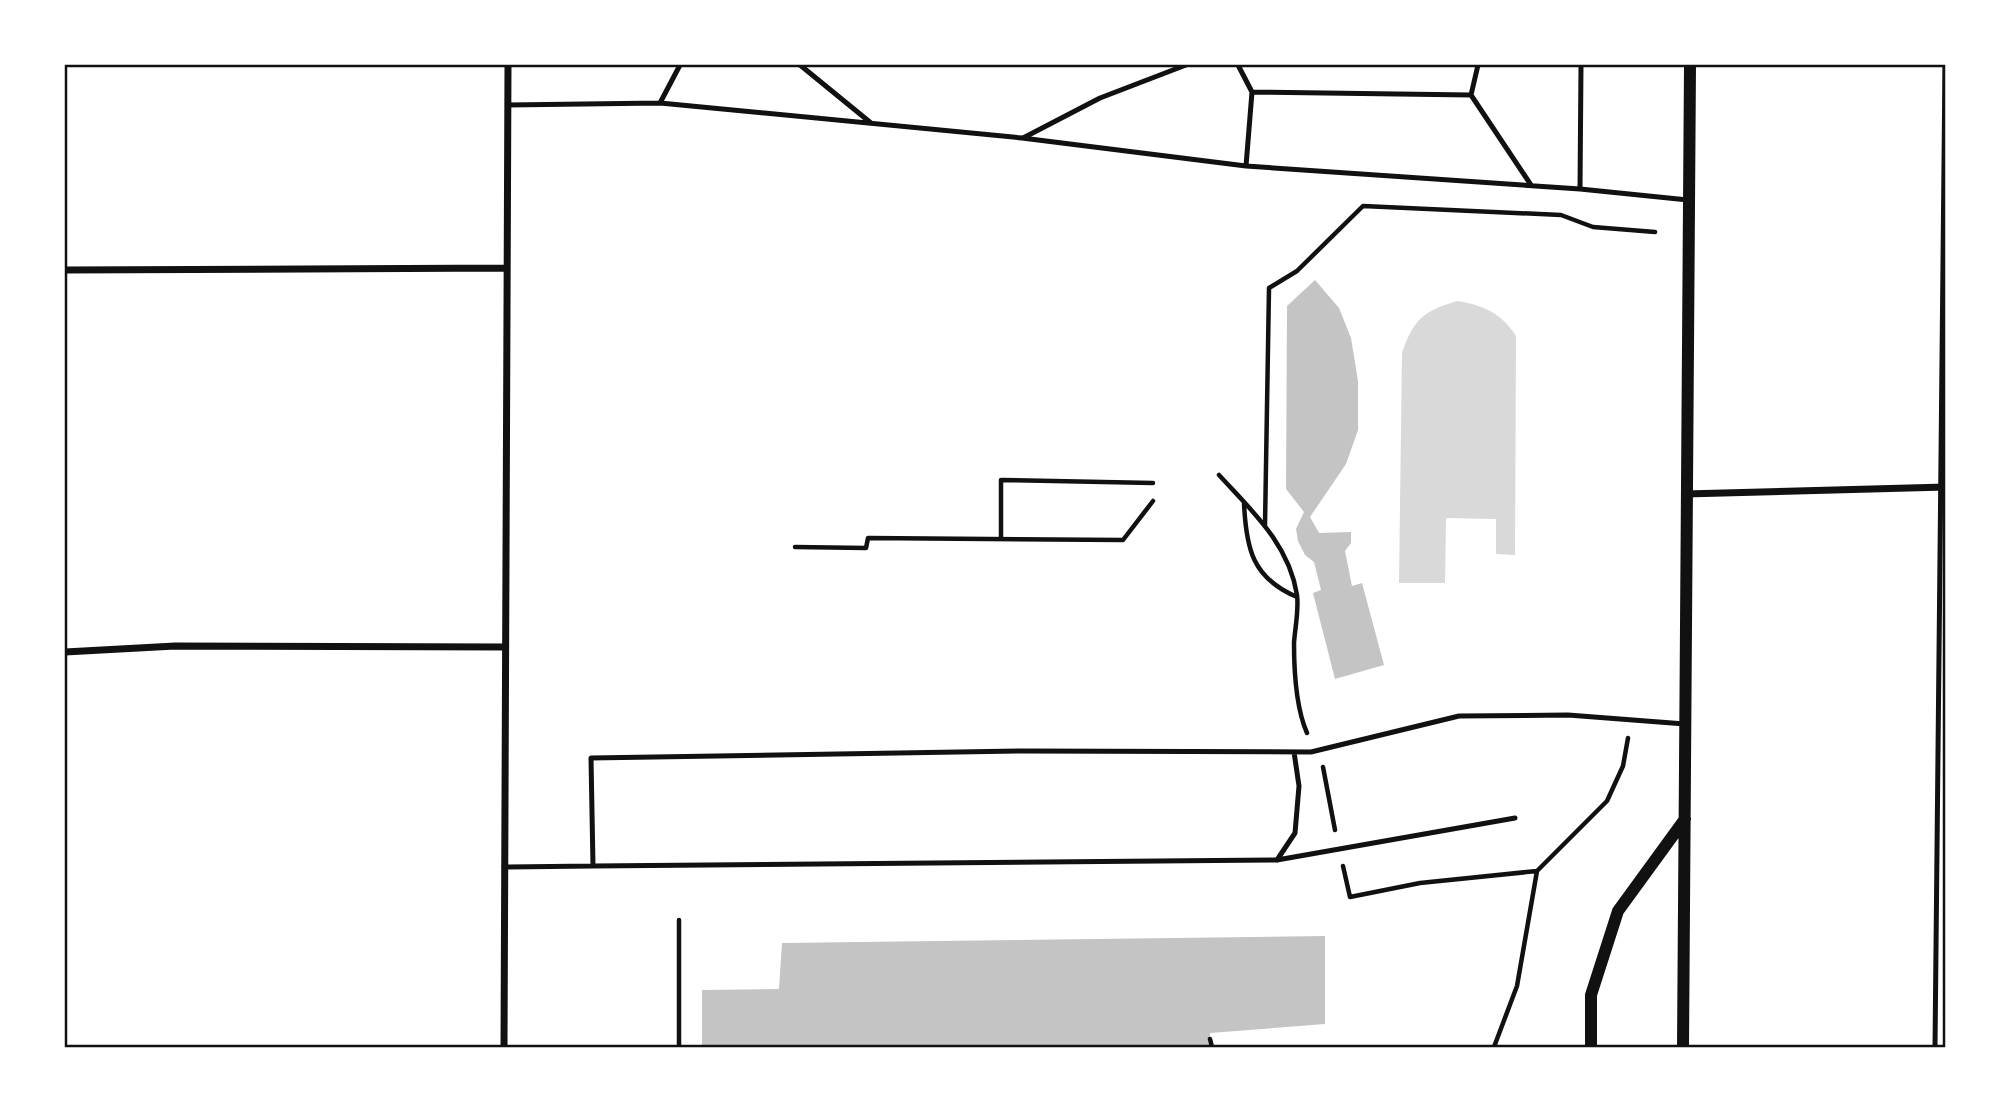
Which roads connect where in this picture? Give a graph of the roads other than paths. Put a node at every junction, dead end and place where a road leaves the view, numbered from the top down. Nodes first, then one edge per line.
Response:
1 (508, 65) edge
2 (680, 65) edge
3 (800, 65) edge
4 (1186, 65) edge
5 (1238, 65) edge
6 (1478, 65) edge
7 (1581, 65) edge
8 (1690, 65) edge
9 (1945, 65) edge
10 (1252, 92) junction
11 (1471, 95) junction
12 (660, 103) junction
13 (508, 105) junction
14 (872, 124) junction
15 (1022, 138) junction
16 (1246, 166) junction
17 (1531, 185) junction
18 (1580, 189) junction
19 (1688, 201) junction
20 (507, 268) junction
21 (65, 270) edge
22 (1943, 487) edge
23 (1685, 494) junction
24 (505, 647) junction
25 (65, 652) edge
26 (1685, 724) junction
27 (1294, 752) junction
28 (1515, 818) dead end
29 (1685, 818) junction
30 (1277, 860) junction
31 (593, 866) junction
32 (504, 867) junction
33 (504, 1047) edge
34 (1591, 1047) edge
35 (1683, 1047) edge
36 (1935, 1047) edge

1 - 13 street
2 - 12 lane
3 - 14 lane
4 - 15 lane
5 - 10 lane
6 - 11 lane
7 - 18 lane
8 - 19 street
9 - 22 lane
10 - 11 lane
10 - 16 lane
11 - 17 lane
12 - 13 lane
12 - 14 lane
13 - 20 street
14 - 15 lane
15 - 16 lane
16 - 17 lane
17 - 18 lane
18 - 19 lane
19 - 23 street
20 - 21 street
20 - 24 street
22 - 23 street
22 - 36 lane
23 - 26 street
24 - 25 street
24 - 32 street
26 - 27 lane
26 - 29 street
27 - 30 lane
27 - 31 lane
28 - 30 lane
29 - 34 street
29 - 35 street
30 - 31 lane
31 - 32 lane
32 - 33 street

